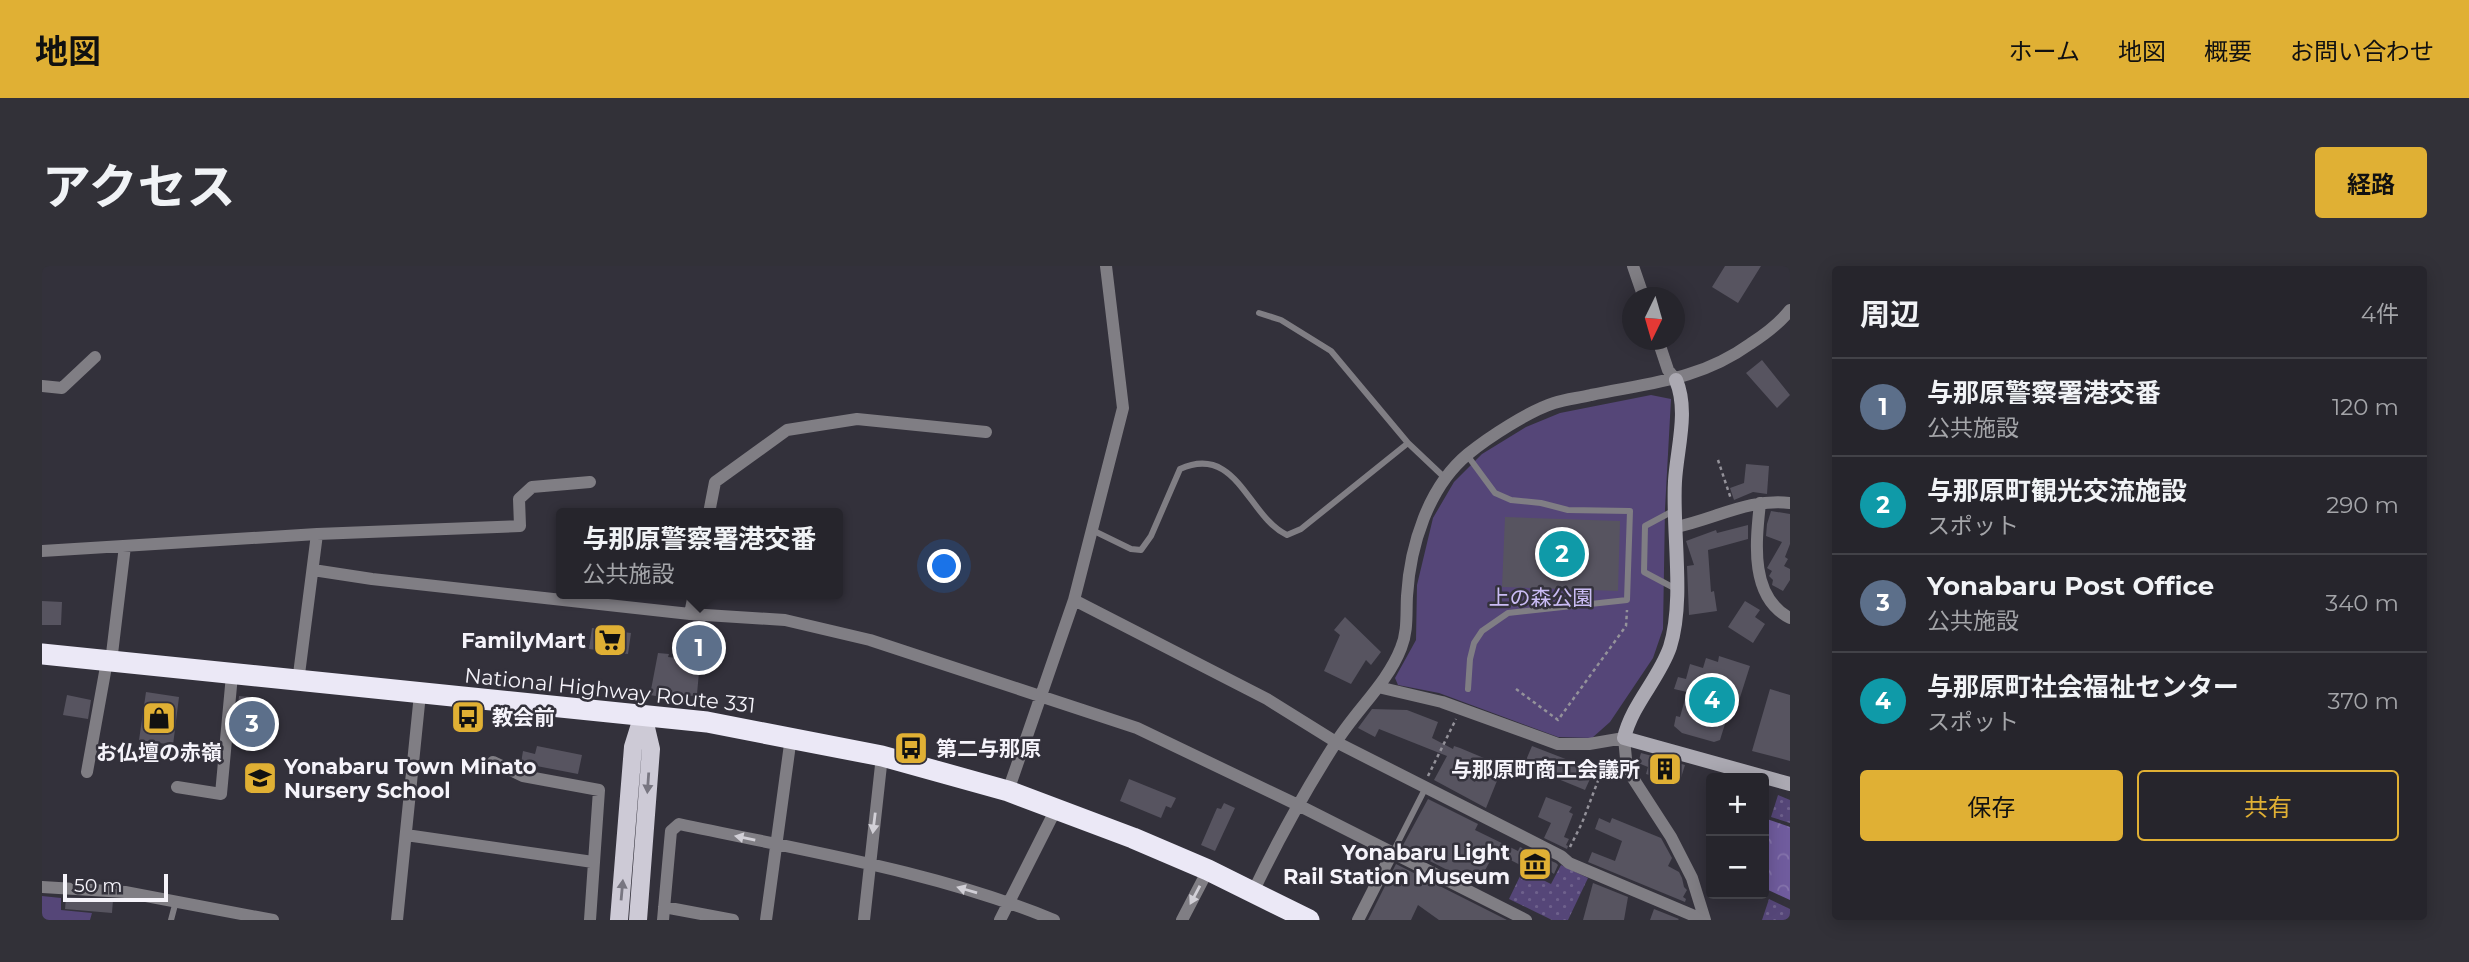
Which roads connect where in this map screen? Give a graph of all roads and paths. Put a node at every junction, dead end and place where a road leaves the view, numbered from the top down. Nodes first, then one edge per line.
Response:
1 (1106, 266) edge
2 (1633, 266) edge
3 (1640, 287) edge
4 (1790, 310) edge
5 (1259, 313) dead end
6 (1661, 350) edge
7 (94, 357) dead end
8 (1676, 380) junction
9 (42, 386) edge
10 (986, 432) dead end
11 (1408, 443) junction
12 (1467, 455) junction
13 (1718, 460) dead end
14 (1445, 478) junction
15 (590, 482) dead end
16 (1760, 503) junction
17 (1790, 503) edge
18 (710, 508) edge
19 (1735, 508) junction
20 (1676, 510) junction
21 (1676, 527) junction
22 (1092, 530) junction
23 (317, 534) junction
24 (125, 546) junction
25 (42, 551) edge
26 (313, 570) junction
27 (1676, 589) junction
28 (556, 598) edge
29 (561, 599) edge
30 (693, 599) edge
31 (1074, 600) junction
32 (1627, 610) dead end
33 (690, 614) junction
34 (1790, 618) edge
35 (42, 654) edge
36 (109, 662) junction
37 (232, 675) junction
38 (298, 682) junction
39 (1378, 687) junction
40 (1468, 689) dead end
41 (1516, 689) dead end
42 (420, 694) junction
43 (1041, 697) junction
44 (1461, 709) junction
45 (643, 715) junction
46 (791, 737) junction
47 (1624, 738) junction
48 (1336, 742) junction
49 (882, 756) junction
50 (1607, 757) dead end
51 (493, 762) dead end
52 (87, 772) dead end
53 (1790, 784) edge
54 (1425, 786) junction
55 (177, 787) dead end
56 (1008, 791) junction
57 (1300, 806) junction
58 (1056, 808) junction
59 (406, 835) junction
60 (776, 845) junction
61 (1392, 853) junction
62 (1565, 860) junction
63 (593, 862) junction
64 (869, 865) junction
65 (1208, 870) junction
66 (42, 887) edge
67 (1253, 892) junction
68 (176, 901) junction
69 (1009, 902) junction
70 (663, 913) edge
71 (1509, 916) edge
72 (171, 920) edge
73 (273, 920) edge
74 (397, 920) edge
75 (590, 920) edge
76 (620, 920) edge
77 (638, 920) edge
78 (733, 920) edge
79 (766, 920) edge
80 (864, 920) edge
81 (1000, 920) edge
82 (1055, 920) edge
83 (1182, 920) edge
84 (1309, 920) edge
85 (1358, 920) edge
86 (1526, 920) edge
87 (1704, 920) edge

1 - 22 street
2 - 3 street
4 - 8 street
5 - 11 lane
6 - 8 street
7 - 9 street
8 - 12 street
8 - 20 street
10 - 18 street
11 - 14 lane
11 - 22 lane
12 - 14 street
12 - 40 lane
13 - 19 path
14 - 39 street
15 - 23 street
16 - 17 street
16 - 19 street
16 - 34 street
19 - 21 street
20 - 21 street
20 - 27 lane
21 - 27 street
22 - 31 street
23 - 24 street
23 - 26 street
24 - 25 street
24 - 36 street
26 - 28 street
26 - 38 street
27 - 47 street
29 - 33 street
30 - 33 street
31 - 43 street
31 - 48 street
32 - 41 path
33 - 43 street
35 - 36 highway, National Highway Route 331
36 - 37 highway, National Highway Route 331
36 - 52 street
37 - 38 highway, National Highway Route 331
37 - 55 street
38 - 42 highway, National Highway Route 331
39 - 44 street
39 - 48 street
42 - 45 highway, National Highway Route 331
42 - 59 street
43 - 56 street
43 - 57 street
44 - 47 street
44 - 54 path
45 - 46 highway, National Highway Route 331
76 -> 45 main road
45 -> 77 main road
46 - 49 highway, National Highway Route 331
46 - 60 street
47 - 53 street
47 - 87 street
48 - 54 street
48 - 57 street
49 - 56 highway, National Highway Route 331
49 -> 64 street
50 - 62 path
51 - 63 street
54 - 61 lane
54 - 62 street
56 - 58 highway, National Highway Route 331
57 - 61 street
57 - 67 street
58 - 65 highway, National Highway Route 331
58 - 69 street
59 - 63 street
59 - 74 street
60 - 64 street
60 -> 70 street
60 - 79 street
61 - 71 street
61 - 85 street
62 - 87 street
63 - 75 street
69 -> 64 street
64 - 80 street
65 - 67 highway, National Highway Route 331
65 -> 83 street
66 - 68 street
67 - 84 highway, National Highway Route 331
68 - 72 lane
68 - 73 street
69 - 81 street
69 - 82 street
70 - 78 street
71 - 86 street

